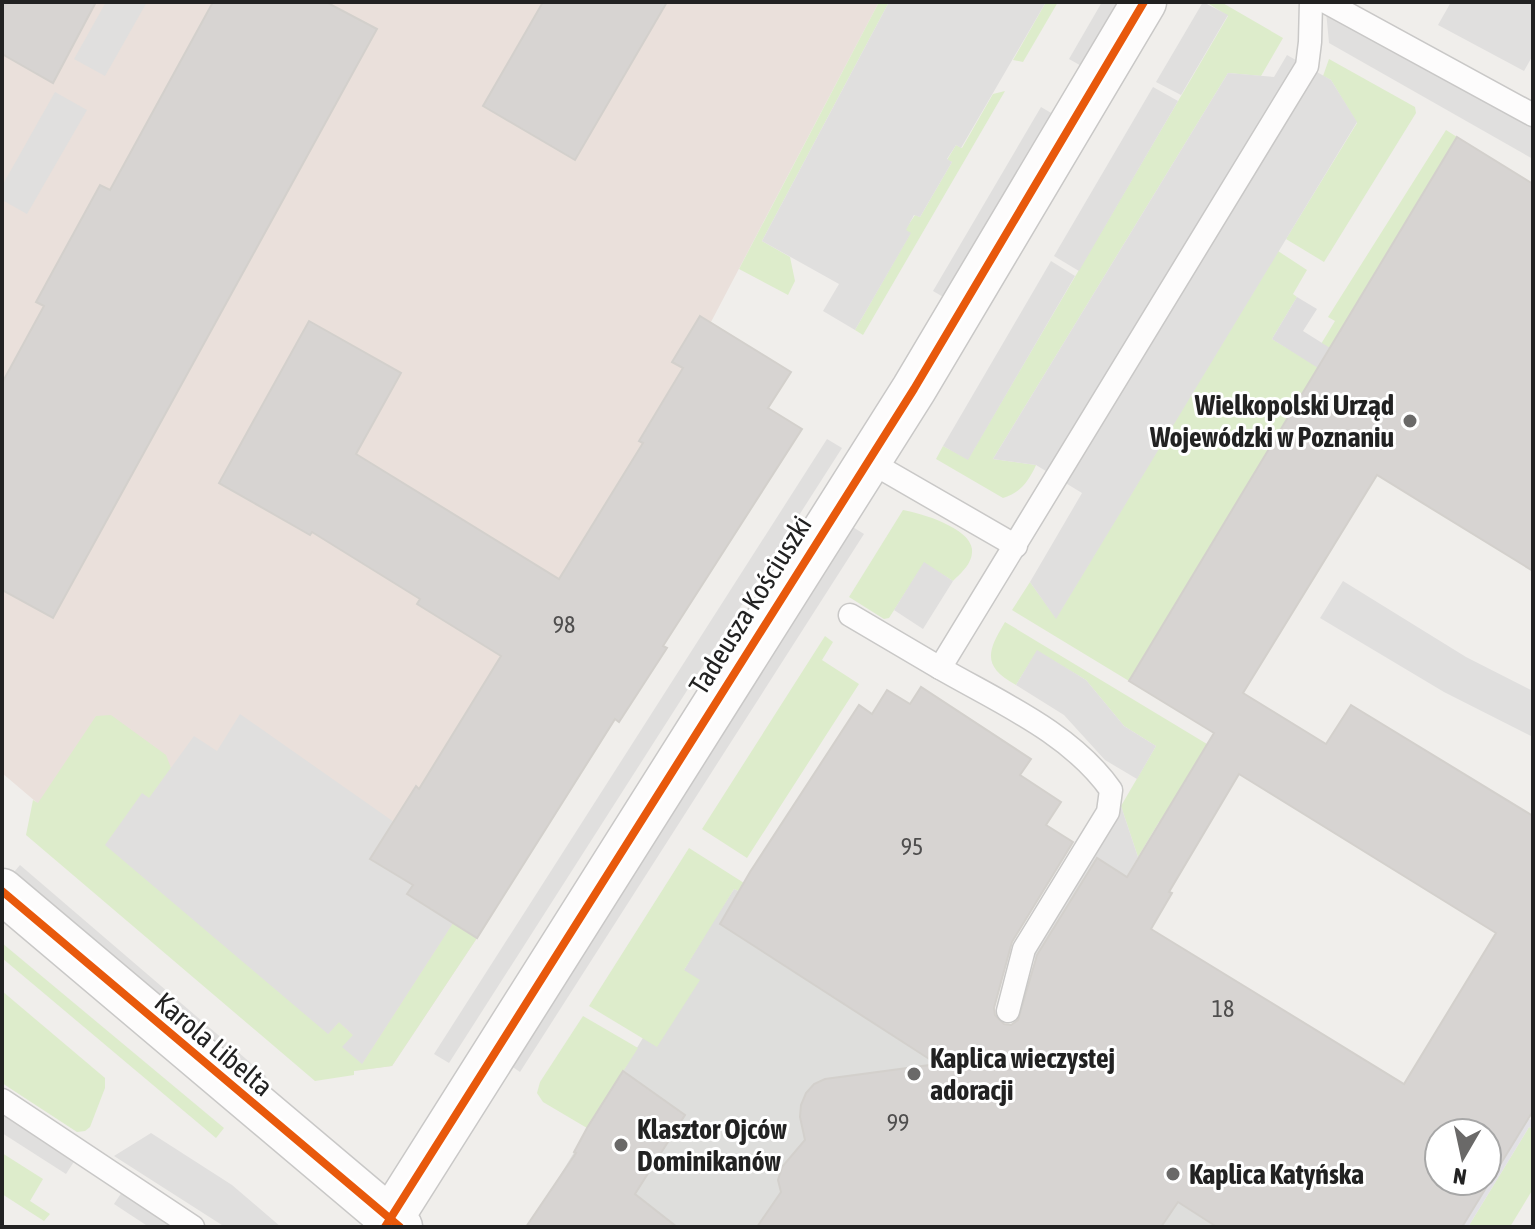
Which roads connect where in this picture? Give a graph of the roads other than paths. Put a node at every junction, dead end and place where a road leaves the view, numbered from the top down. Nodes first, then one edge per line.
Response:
1 (1144, 2) edge
2 (1311, 2) edge
3 (1326, 2) edge
4 (1533, 115) edge
5 (867, 460) junction
6 (1016, 546) junction
7 (850, 615) dead end
8 (940, 668) junction
9 (2, 891) edge
10 (1008, 1011) dead end
11 (2, 1100) edge
12 (392, 1224) edge
13 (193, 1227) edge

1 - 5 street, Tadeusza Kościuszki
2 - 6 lane
3 - 4 lane
5 - 6 lane
5 - 12 street, Tadeusza Kościuszki
6 - 8 lane
7 - 8 lane
8 - 10 lane
9 - 12 street, Karola Libelta
11 - 13 lane

